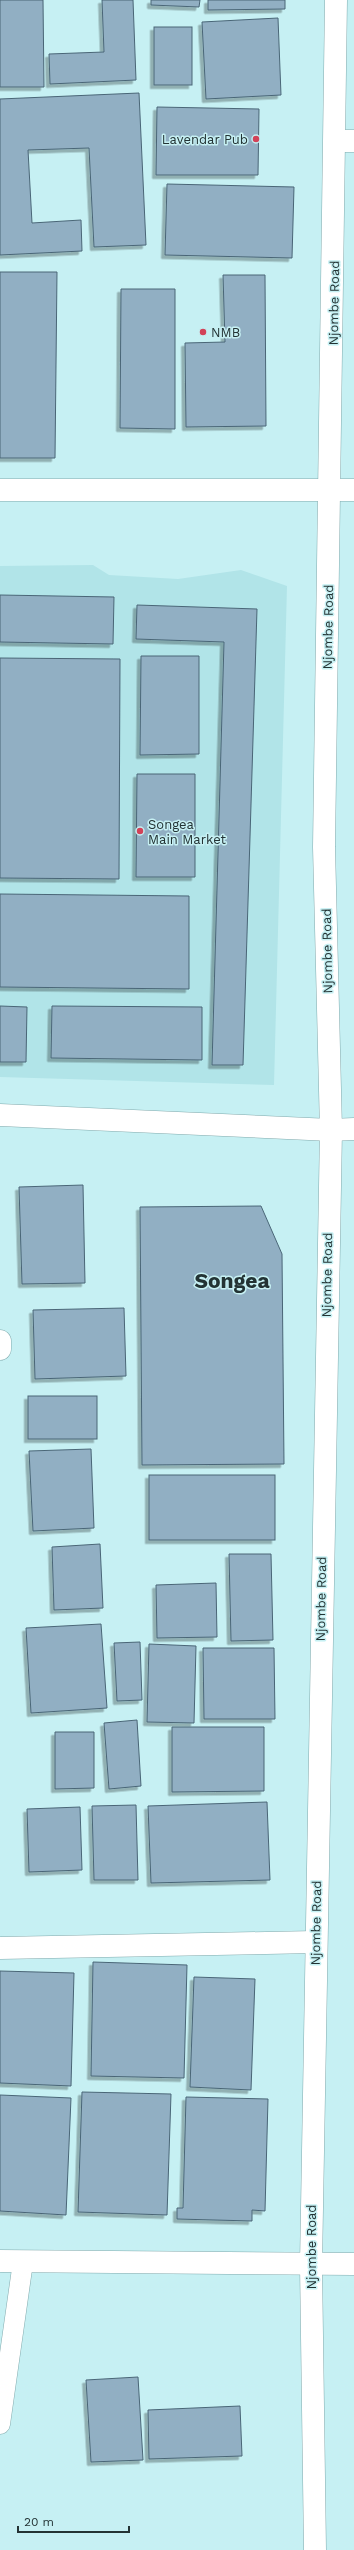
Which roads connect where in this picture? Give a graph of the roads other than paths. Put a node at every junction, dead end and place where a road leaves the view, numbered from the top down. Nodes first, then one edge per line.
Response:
1 (336, 0) edge
2 (345, 141) edge
3 (331, 489) junction
4 (0, 490) edge
5 (354, 490) edge
6 (0, 1115) edge
7 (354, 1129) edge
8 (330, 1130) junction
9 (0, 1341) edge
10 (0, 1349) edge
11 (315, 1942) junction
12 (0, 1948) edge
13 (0, 2261) edge
14 (23, 2262) junction
15 (354, 2264) edge
16 (311, 2265) junction
17 (0, 2424) edge
18 (315, 2550) edge

1 - 2 main road, Njombe Road
2 - 3 main road, Njombe Road
3 - 4 main road
3 - 5 main road
3 - 8 main road, Njombe Road
6 - 8 main road
7 - 8 main road
8 - 11 main road, Njombe Road
9 - 10 main road
11 - 12 main road
11 - 16 main road, Njombe Road
13 - 14 main road
14 - 16 main road
14 - 17 lane
15 - 16 main road
16 - 18 main road, Njombe Road

